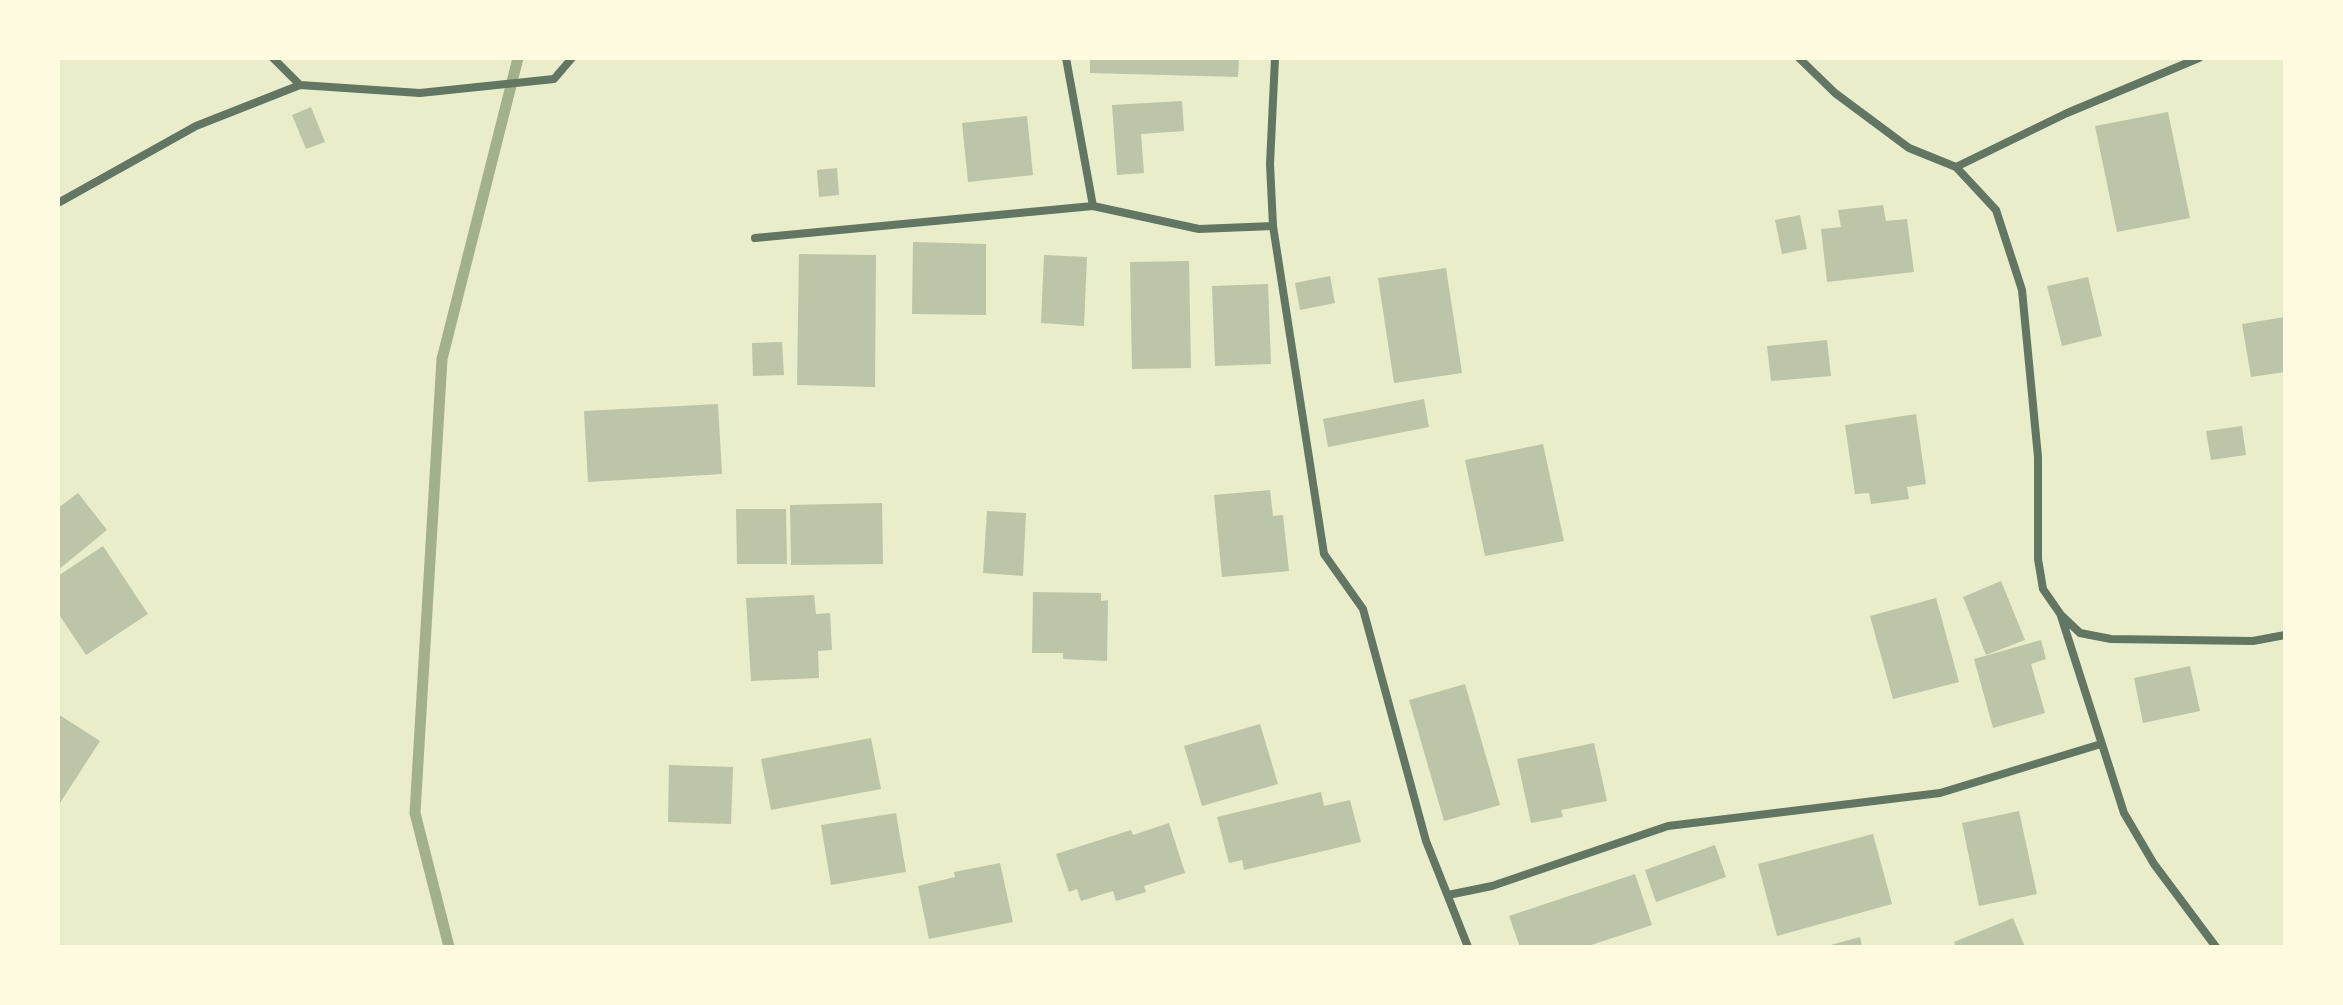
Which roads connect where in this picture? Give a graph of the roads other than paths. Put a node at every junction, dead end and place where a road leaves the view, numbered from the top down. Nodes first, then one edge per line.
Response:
1 (273, 58) edge
2 (572, 58) edge
3 (1066, 58) edge
4 (1275, 58) edge
5 (1799, 58) edge
6 (2199, 58) edge
7 (300, 85) junction
8 (1956, 167) junction
9 (58, 203) edge
10 (1093, 206) junction
11 (1273, 226) junction
12 (755, 238) dead end
13 (2061, 615) junction
14 (2285, 635) edge
15 (2101, 744) junction
16 (1448, 895) junction
17 (1468, 947) edge
18 (2216, 947) edge

1 - 7 street
2 - 7 street
3 - 10 street
4 - 11 street
5 - 8 street
6 - 8 street
7 - 9 street
8 - 13 street
10 - 11 street
10 - 12 street
11 - 16 street
13 - 14 street
13 - 15 street
15 - 16 street
15 - 18 street
16 - 17 street

